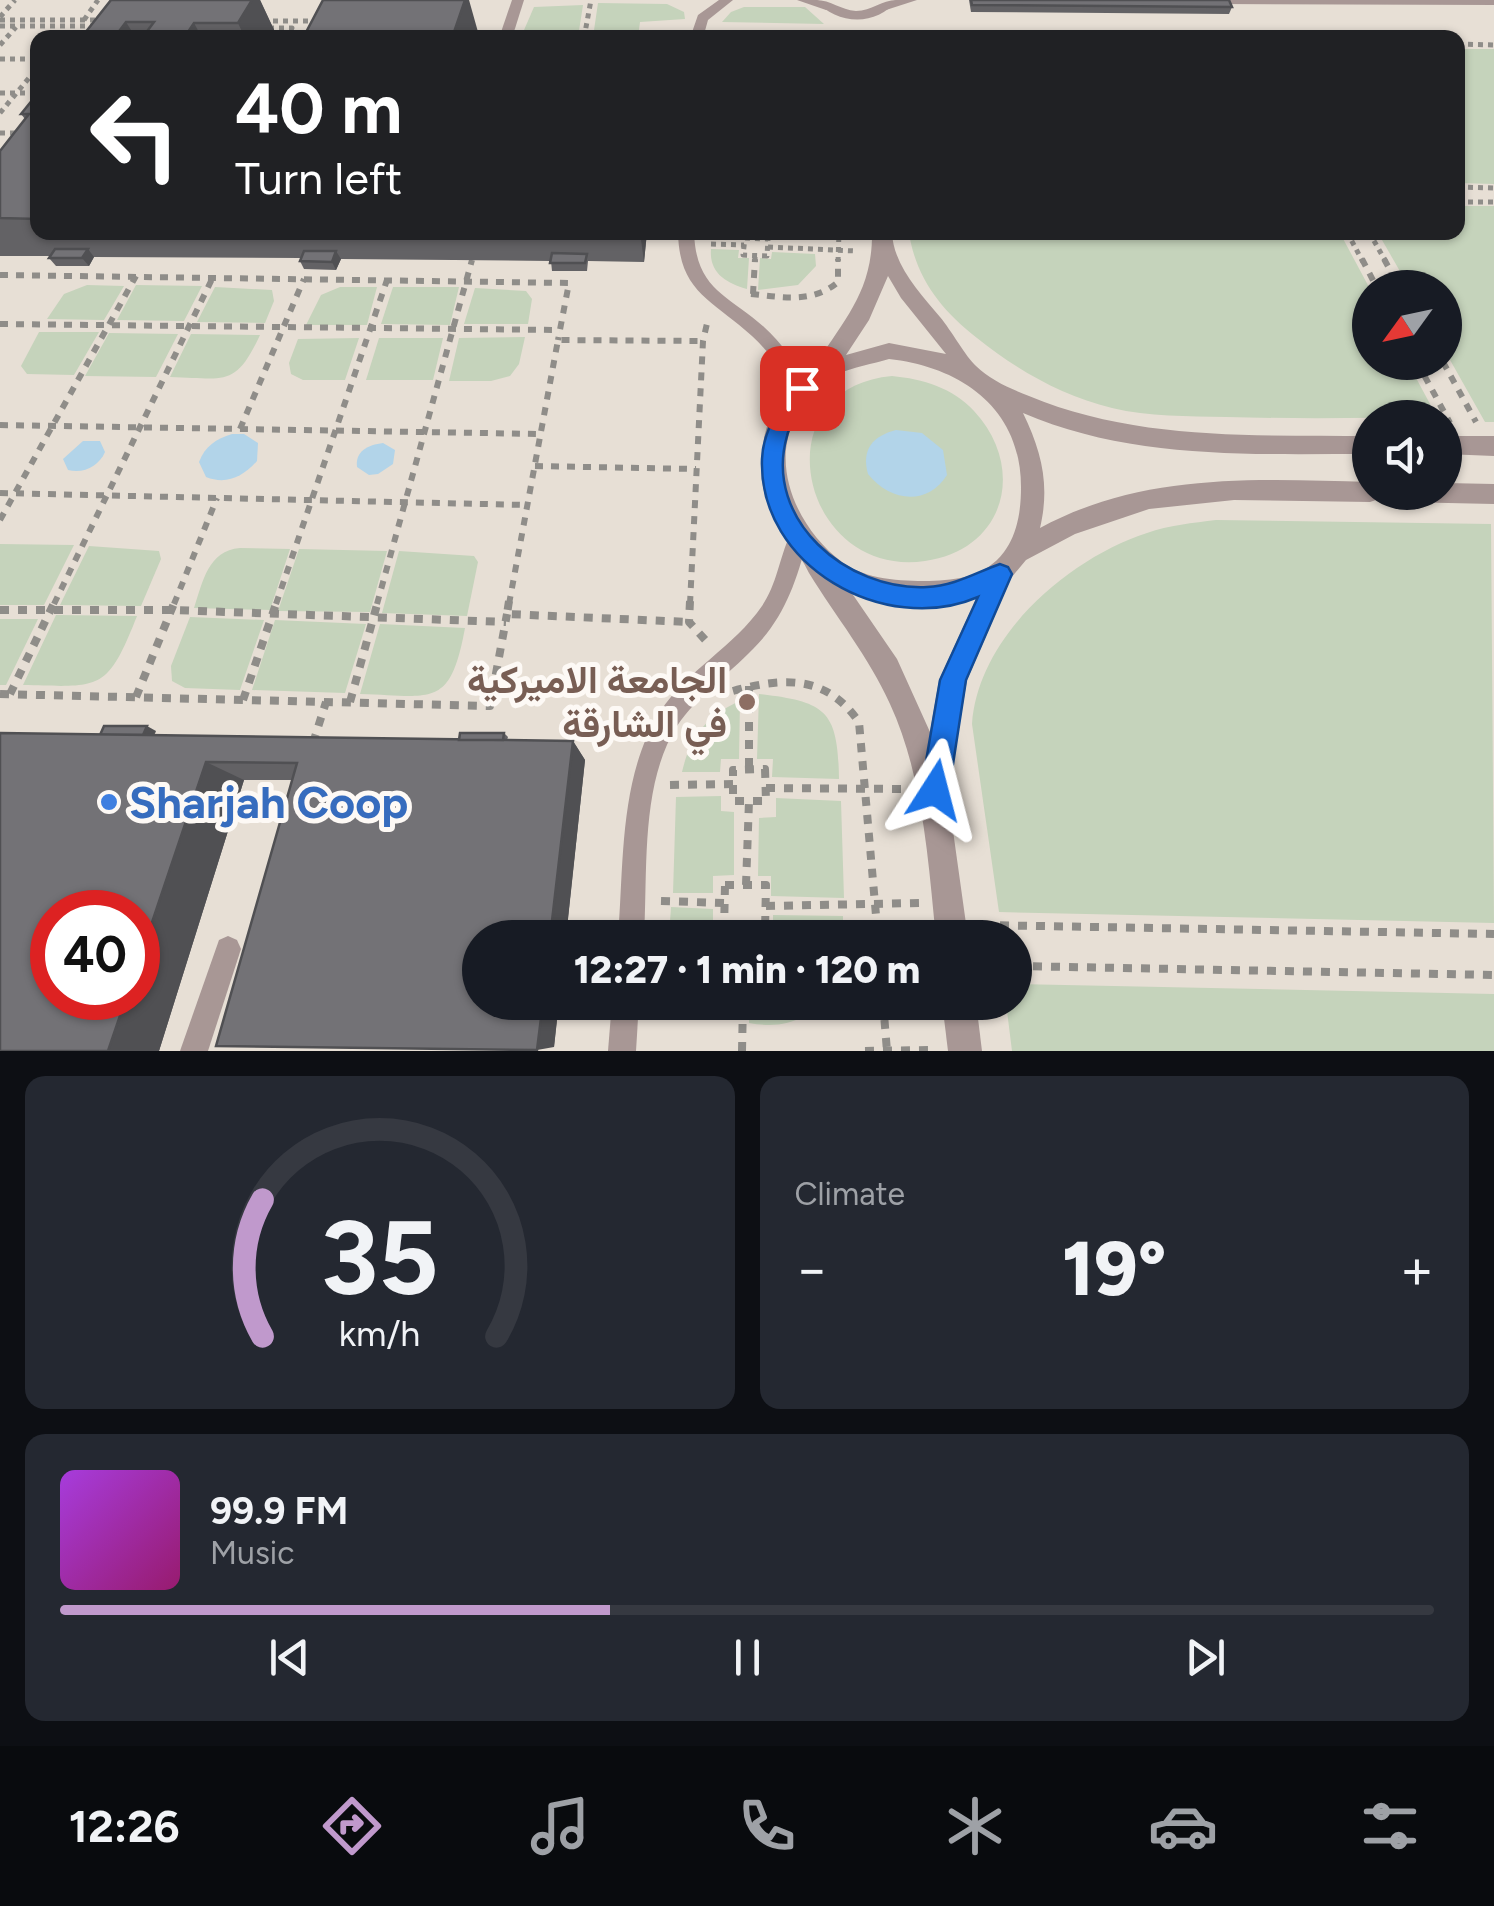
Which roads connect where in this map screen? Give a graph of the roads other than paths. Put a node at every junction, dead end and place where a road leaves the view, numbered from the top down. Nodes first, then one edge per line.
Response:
1 (506, 0) edge
2 (518, 0) edge
3 (727, 0) edge
4 (803, 0) edge
5 (912, 0) edge
6 (1219, 0) edge
7 (1251, 0) edge
8 (1494, 2) edge
9 (824, 3) edge
10 (887, 3) edge
11 (861, 15) junction
12 (502, 30) edge
13 (505, 30) edge
14 (698, 30) edge
15 (862, 30) edge
16 (686, 240) edge
17 (882, 242) edge
18 (969, 374) junction
19 (808, 381) junction
20 (996, 392) junction
21 (1352, 444) edge
22 (1462, 446) edge
23 (1492, 446) edge
24 (1352, 492) edge
25 (1462, 493) edge
26 (1494, 494) edge
27 (805, 549) junction
28 (1024, 550) junction
29 (1000, 574) junction
30 (935, 790) junction
31 (638, 920) edge
32 (950, 920) edge
33 (228, 949) dead end
34 (625, 1020) edge
35 (961, 1020) edge
36 (965, 1050) edge
37 (194, 1051) edge
38 (622, 1051) edge

1 - 12 lane
2 - 13 lane
3 - 14 lane
4 - 9 lane
5 - 10 lane
6 - 7 lane
7 - 8 lane
9 - 11 street
10 - 11 street
11 - 15 street
16 - 19 lane
17 - 18 street
17 - 19 street
18 - 19 street
18 - 20 street
19 - 27 street
20 - 21 street
20 - 28 street
22 - 23 street
24 - 28 street
25 - 26 street
27 - 29 street
27 - 30 street
27 - 31 lane
28 - 29 street
29 - 30 street
30 - 32 street
33 - 37 lane
34 - 38 lane
35 - 36 street

